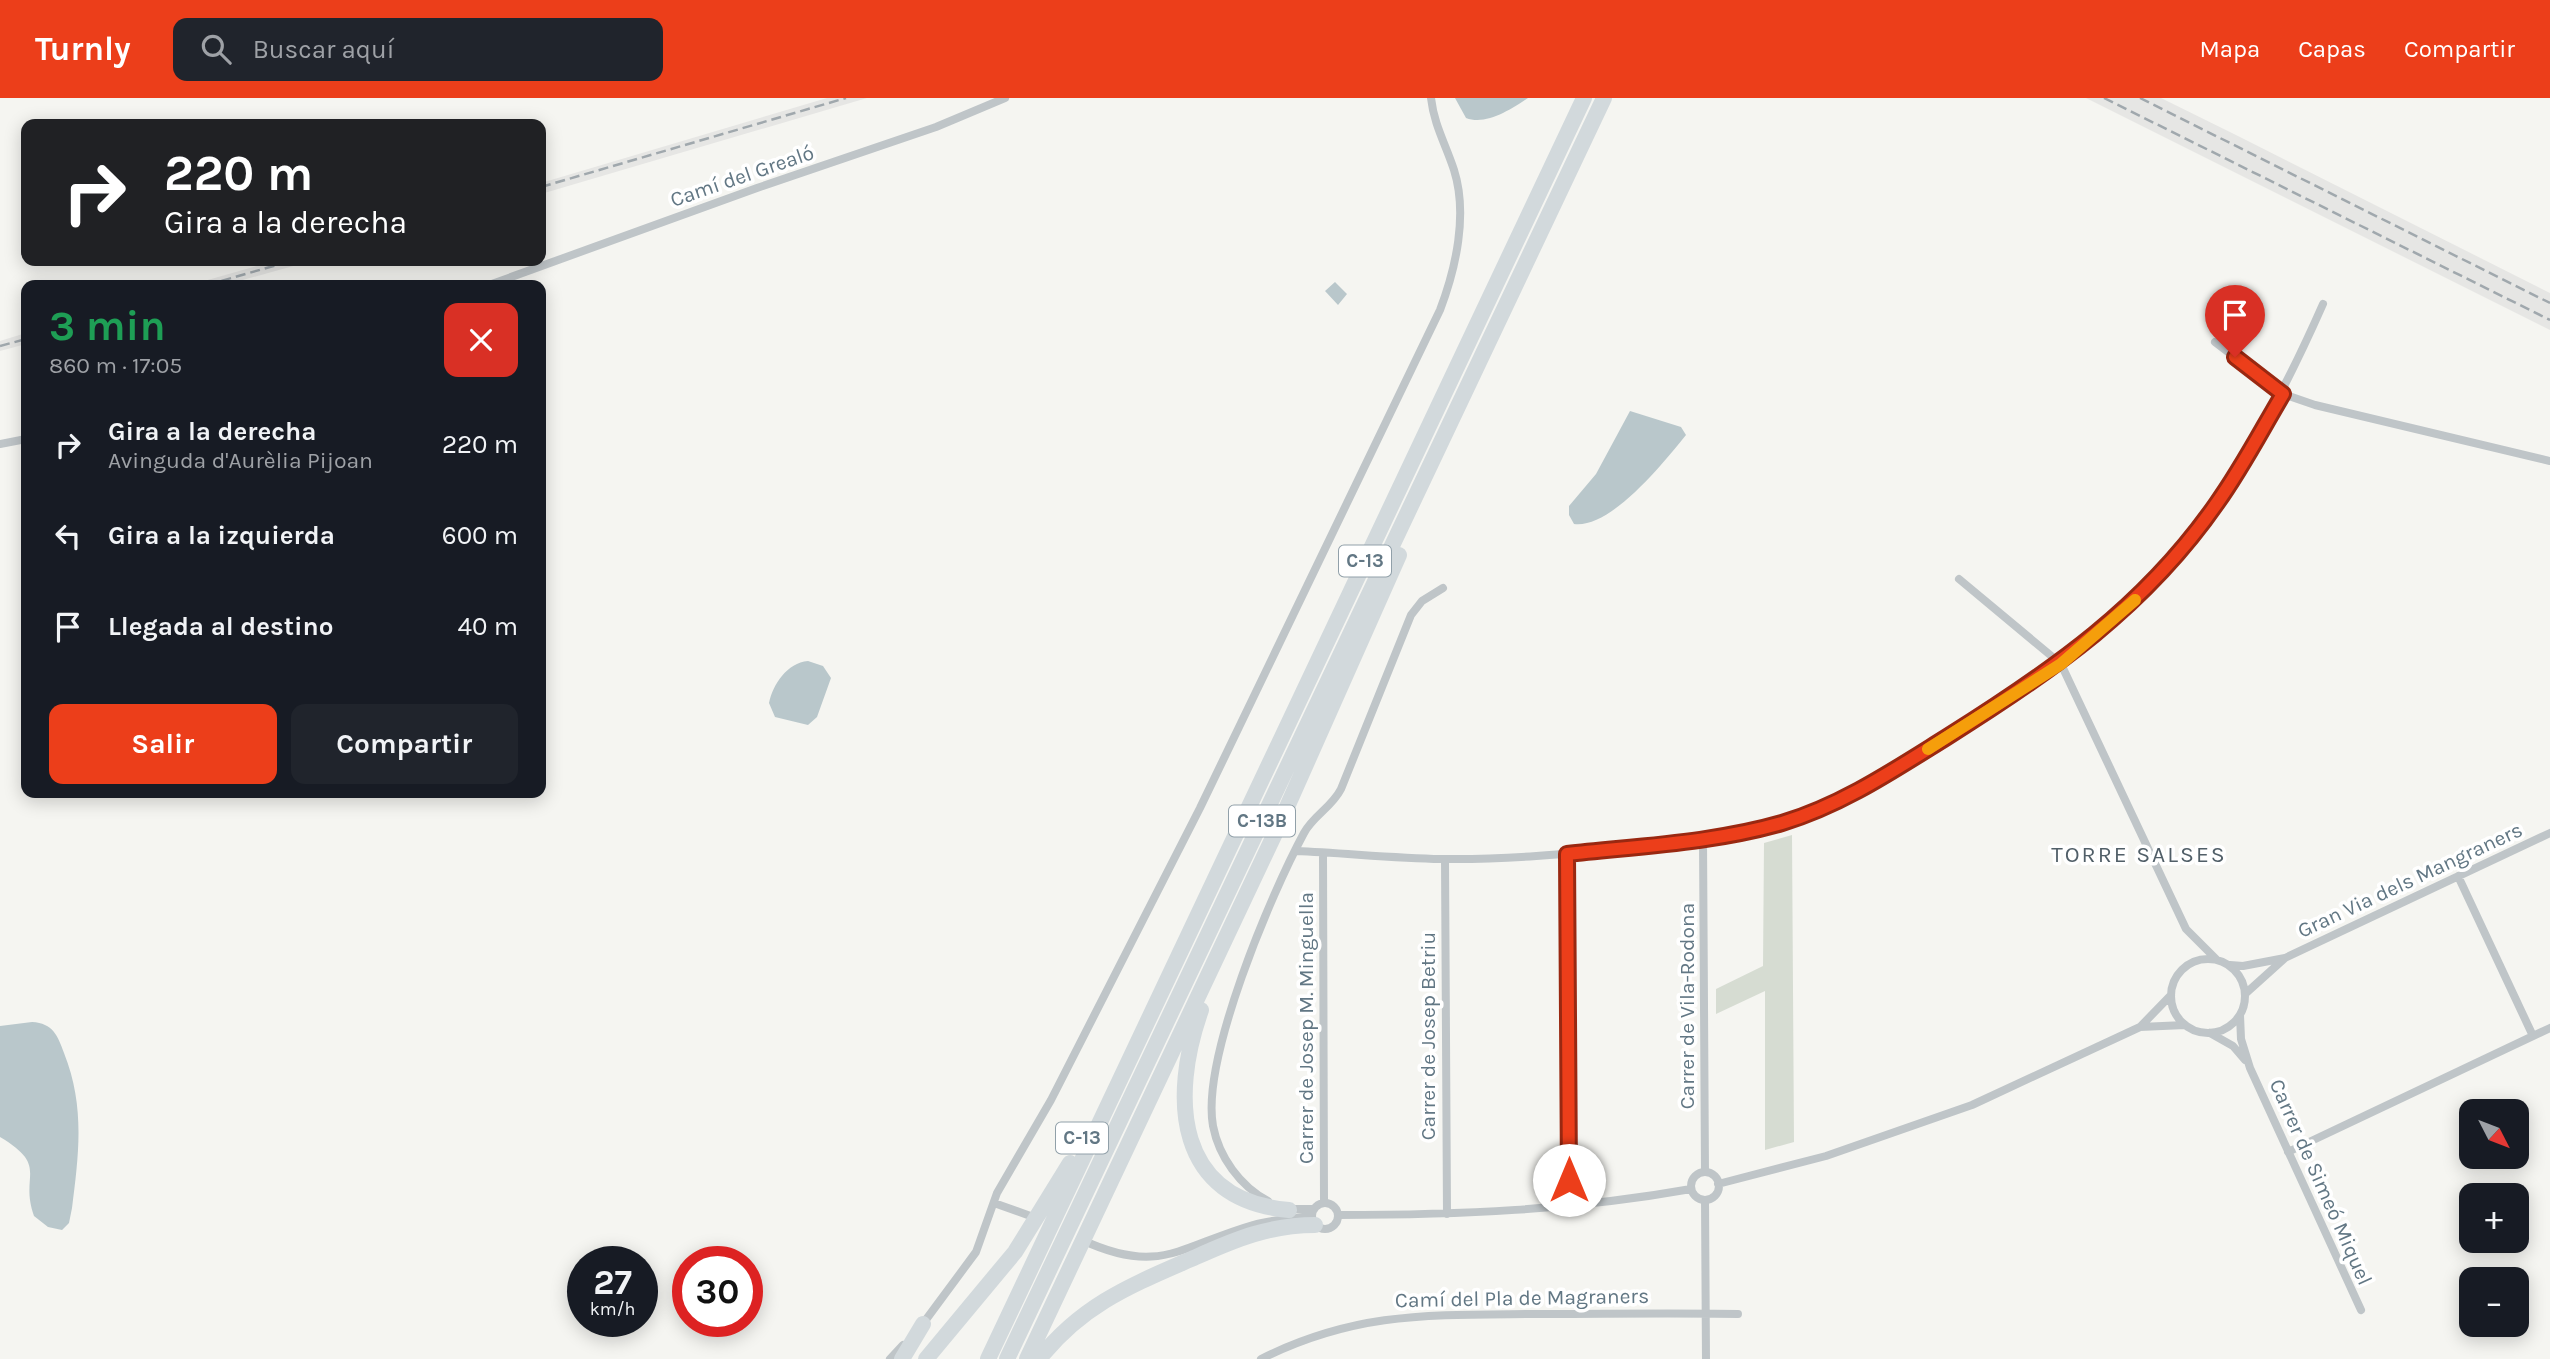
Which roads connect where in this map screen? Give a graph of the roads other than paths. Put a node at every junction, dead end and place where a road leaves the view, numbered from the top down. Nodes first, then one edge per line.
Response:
1 (1005, 98) edge
2 (1430, 98) edge
3 (1584, 98) edge
4 (1604, 98) edge
5 (546, 264) edge
6 (541, 266) edge
7 (503, 280) edge
8 (1517, 282) junction
9 (2323, 304) dead end
10 (2215, 342) dead end
11 (2283, 394) junction
12 (21, 440) edge
13 (0, 444) edge
14 (2550, 461) edge
15 (1959, 579) dead end
16 (1443, 588) dead end
17 (2061, 664) junction
18 (1314, 747) junction
19 (2550, 833) edge
20 (1703, 839) junction
21 (1296, 851) junction
22 (1323, 854) junction
23 (1567, 854) junction
24 (1445, 859) junction
25 (2458, 876) junction
26 (2285, 958) junction
27 (2217, 960) junction
28 (2230, 965) junction
29 (2245, 994) junction
30 (2171, 995) junction
31 (2240, 1015) junction
32 (1146, 1023) junction
33 (2185, 1025) junction
34 (2140, 1027) junction
35 (2550, 1028) edge
36 (2210, 1033) junction
37 (2533, 1036) junction
38 (2250, 1068) junction
39 (2288, 1152) junction
40 (1705, 1172) junction
41 (1718, 1184) junction
42 (1691, 1189) junction
43 (1705, 1200) junction
44 (1324, 1202) junction
45 (995, 1203) junction
46 (1570, 1207) junction
47 (1289, 1210) junction
48 (1447, 1214) junction
49 (1339, 1215) junction
50 (1313, 1216) junction
51 (2361, 1310) dead end
52 (1706, 1313) junction
53 (1738, 1314) dead end
54 (923, 1324) junction
55 (890, 1359) edge
56 (902, 1359) edge
57 (926, 1359) edge
58 (988, 1359) edge
59 (1007, 1359) edge
60 (1027, 1359) edge
61 (1039, 1359) edge
62 (1261, 1359) edge
63 (1706, 1359) edge

1 - 5 street, Camí del Grealó
2 - 45 street
3 - 32 highway, C-13
4 - 8 highway, C-13
6 - 7 street, Camí del Grealó
8 - 18 highway, C-13
8 - 59 highway, C-13B
9 - 11 street
10 - 11 street
11 - 14 street
11 - 17 street
12 - 13 street
15 - 17 street
16 - 21 street
17 - 20 street
17 - 27 street
18 - 47 highway
18 - 60 highway, C-13
19 - 25 street, Gran Via dels Mangraners
20 - 23 street
20 - 40 street, Carrer de Vila-Rodona
21 - 22 street
21 - 47 street
22 - 24 street
22 - 44 street, Carrer de Josep M. Minguella
23 - 24 street
23 - 46 street
24 - 48 street, Carrer de Josep Betriu
25 - 26 street, Gran Via dels Mangraners
25 - 37 street
26 - 28 street, Gran Via dels Mangraners
26 - 29 street, Gran Via dels Mangraners
27 - 28 street, Gran Via dels Mangraners
27 - 30 street
28 - 29 street
29 - 31 street
30 - 33 street
30 - 34 street
31 - 36 street
31 - 38 street, Carrer de Simeó Miquel
32 - 57 highway, C-13
32 - 58 highway
33 - 34 street
33 - 36 street
34 - 41 street
35 - 37 street
36 - 38 street, Carrer de Simeó Miquel
37 - 39 street
38 - 39 street, Carrer de Simeó Miquel
39 - 51 street, Carrer de Simeó Miquel
40 - 41 street
40 - 42 street
41 - 43 street
42 - 43 street
42 - 46 street
43 - 52 street
44 - 49 street
44 - 50 street
45 - 50 street
45 - 54 street
46 - 48 street
47 - 50 street
48 - 49 street
49 - 50 street
50 - 61 highway
52 - 53 street, Camí del Pla de Magraners
52 - 62 street, Camí del Pla de Magraners
52 - 63 street
54 - 55 street
54 - 56 highway

